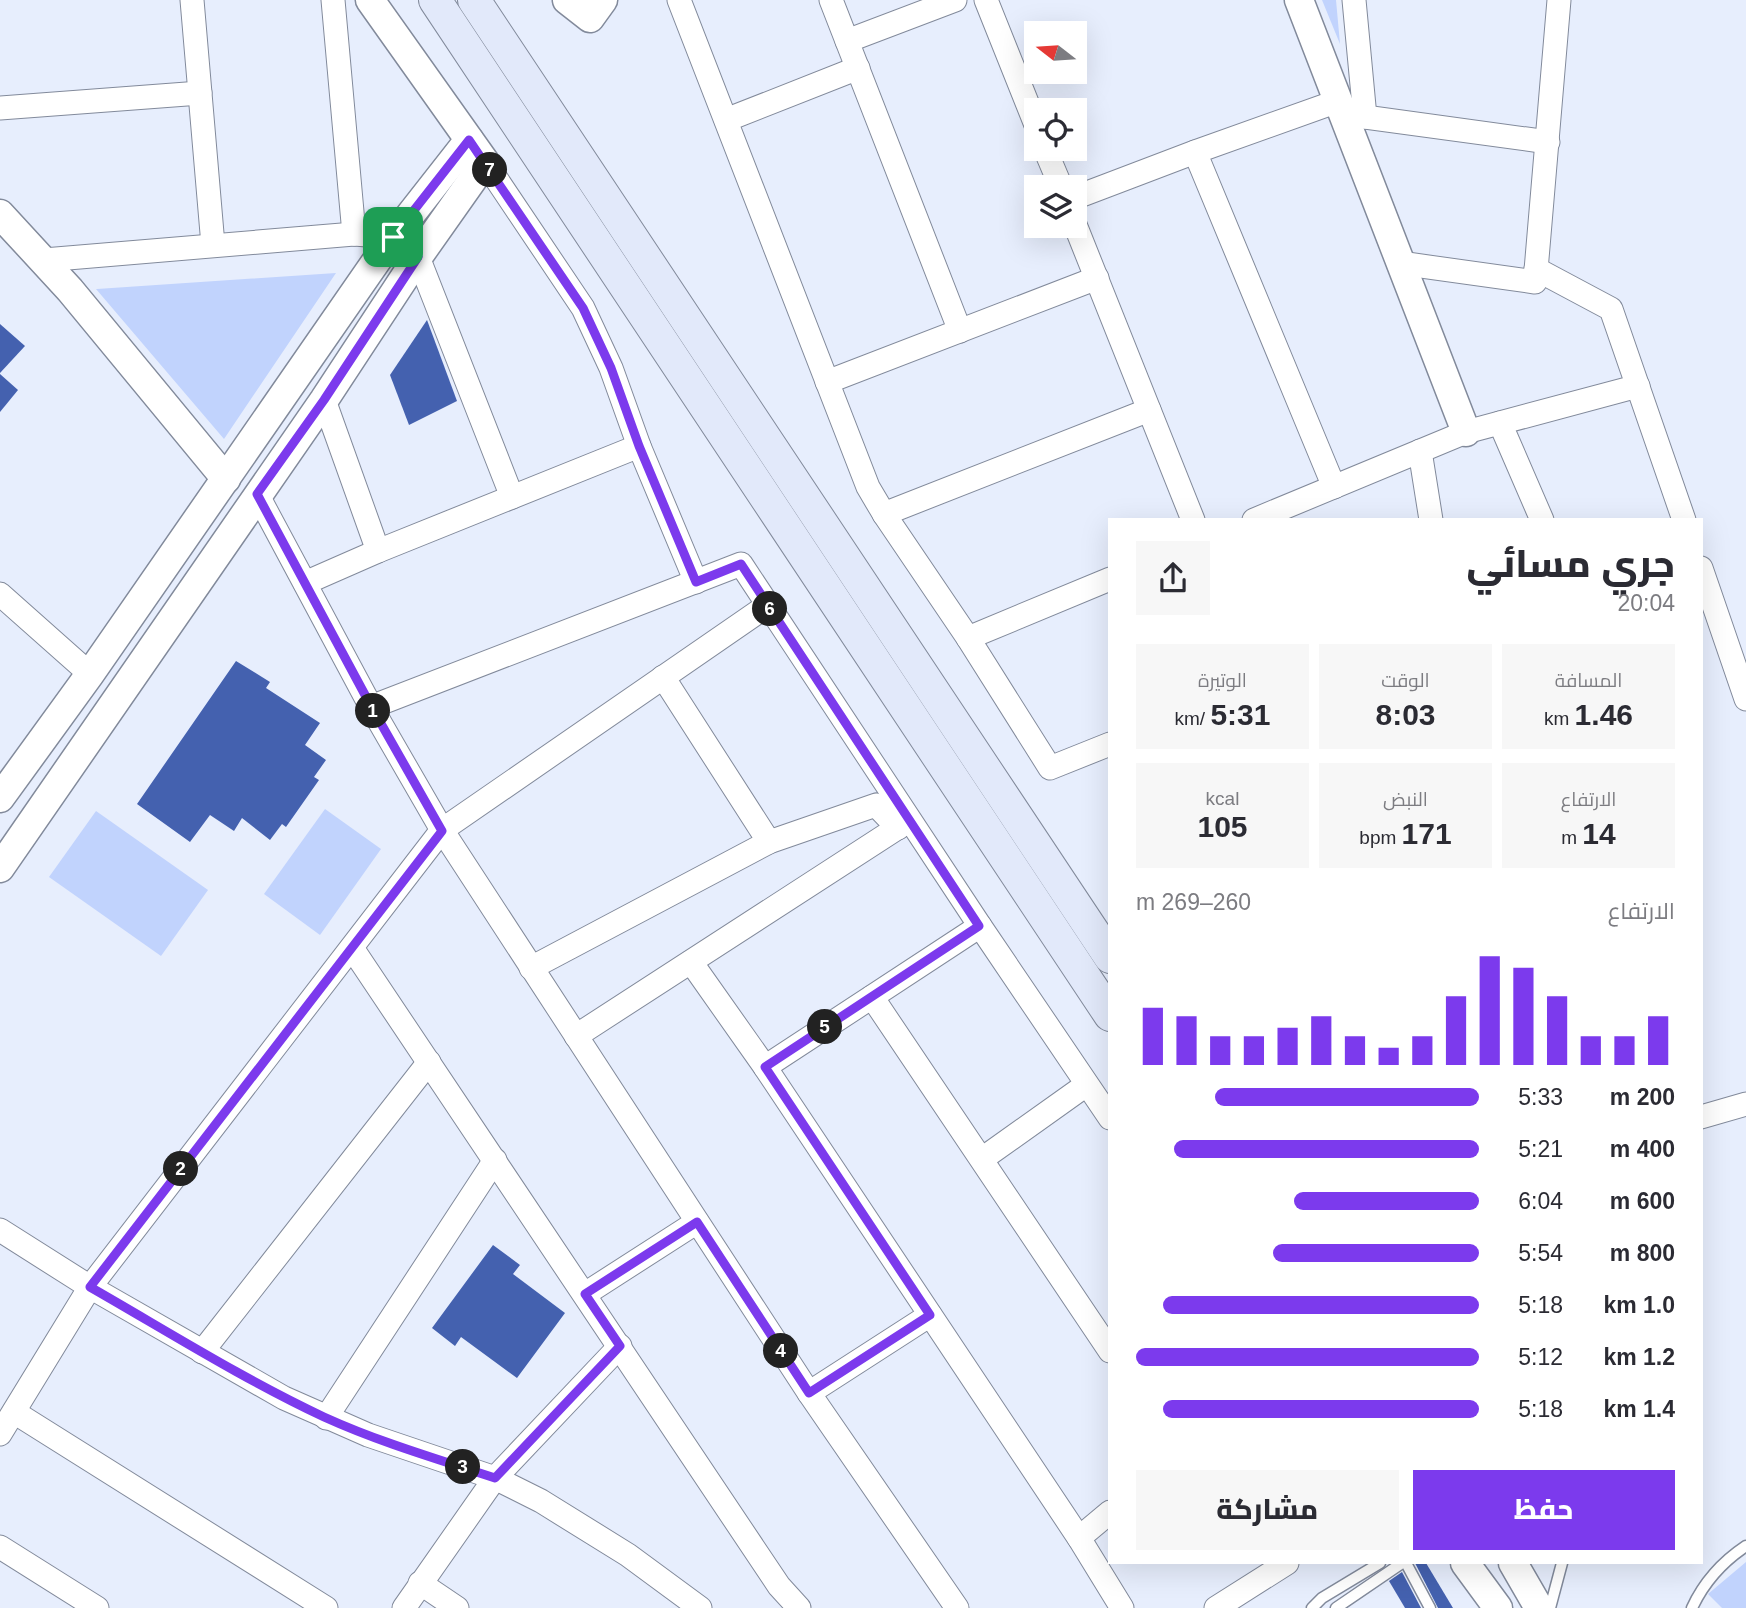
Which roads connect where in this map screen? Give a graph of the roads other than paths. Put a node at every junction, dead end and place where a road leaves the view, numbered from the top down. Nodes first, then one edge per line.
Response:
1 (192, 0) edge
2 (333, 0) edge
3 (370, 0) edge
4 (435, 0) edge
5 (474, 0) edge
6 (566, 0) edge
7 (603, 0) edge
8 (679, 0) edge
9 (831, 0) edge
10 (955, 0) edge
11 (986, 0) edge
12 (1299, 0) edge
13 (1354, 0) edge
14 (1559, 0) edge
15 (847, 41) junction
16 (858, 68) junction
17 (200, 93) junction
18 (1025, 98) edge
19 (0, 108) edge
20 (1349, 111) junction
21 (726, 120) junction
22 (1548, 142) junction
23 (477, 151) junction
24 (1195, 152) junction
25 (1087, 193) edge
26 (0, 214) edge
27 (354, 233) junction
28 (393, 237) junction
29 (1081, 238) edge
30 (213, 245) junction
31 (418, 257) junction
32 (44, 260) junction
33 (1400, 263) junction
34 (1536, 269) junction
35 (1097, 278) junction
36 (960, 331) junction
37 (827, 382) junction
38 (1638, 386) junction
39 (324, 400) junction
40 (1149, 410) junction
41 (1500, 423) junction
42 (1466, 432) junction
43 (639, 446) junction
44 (1420, 451) junction
45 (226, 479) junction
46 (1334, 487) junction
47 (257, 494) junction
48 (512, 497) junction
49 (884, 514) junction
50 (1192, 518) edge
51 (1259, 518) edge
52 (1431, 518) edge
53 (1541, 518) edge
54 (1683, 518) edge
55 (378, 551) junction
56 (164, 565) junction
57 (1703, 574) edge
58 (1108, 580) edge
59 (696, 582) junction
60 (305, 583) junction
61 (195, 588) junction
62 (0, 594) edge
63 (768, 605) junction
64 (968, 638) junction
65 (90, 674) junction
66 (663, 677) junction
67 (1746, 699) edge
68 (371, 706) junction
69 (1108, 745) edge
70 (4, 784) edge
71 (904, 824) junction
72 (442, 831) junction
73 (769, 842) junction
74 (0, 868) edge
75 (979, 926) junction
76 (352, 948) junction
77 (1108, 953) edge
78 (691, 962) junction
79 (531, 968) junction
80 (872, 997) junction
81 (1108, 1012) edge
82 (576, 1036) junction
83 (429, 1062) junction
84 (765, 1067) junction
85 (1086, 1084) junction
86 (1746, 1104) edge
87 (1108, 1115) edge
88 (1703, 1116) edge
89 (982, 1159) junction
90 (495, 1160) junction
91 (697, 1222) junction
92 (0, 1230) edge
93 (90, 1287) junction
94 (585, 1294) junction
95 (930, 1315) junction
96 (620, 1346) junction
97 (1108, 1348) edge
98 (202, 1352) junction
99 (809, 1393) junction
100 (14, 1412) junction
101 (326, 1418) junction
102 (0, 1433) edge
103 (495, 1478) junction
104 (1108, 1514) edge
105 (1079, 1538) junction
106 (1746, 1546) edge
107 (0, 1547) edge
108 (1285, 1564) edge
109 (1378, 1564) edge
110 (1402, 1564) edge
111 (1405, 1564) edge
112 (1466, 1564) edge
113 (1514, 1564) edge
114 (1562, 1564) edge
115 (420, 1583) junction
116 (91, 1607) edge
117 (326, 1608) edge
118 (404, 1608) edge
119 (457, 1608) edge
120 (700, 1608) edge
121 (799, 1608) edge
122 (957, 1608) edge
123 (1122, 1608) edge
124 (1216, 1608) edge
125 (1312, 1608) edge
126 (1336, 1608) edge
127 (1430, 1608) edge
128 (1499, 1608) edge
129 (1539, 1608) edge
130 (1550, 1608) edge
131 (1692, 1608) edge

1 - 17 street
2 - 27 street
3 - 23 street
4 - 81 main road
5 - 77 main road
6 - 7 street
8 - 21 street
9 - 15 street
10 - 15 street
11 - 18 street
12 - 20 street
13 - 20 street
14 - 22 street
15 - 16 street
16 - 21 street
16 - 36 street
17 - 19 street
17 - 30 street
20 - 22 street
20 - 24 street
20 - 33 street
21 - 37 street
22 - 34 street
23 - 28 street
23 - 31 street
23 - 43 street
24 - 25 street
24 - 46 street
26 - 32 street
27 - 28 street
27 - 30 street
28 - 31 street
28 - 45 street
29 - 35 street
30 - 32 street
31 - 39 street
31 - 48 street
32 - 45 street
33 - 34 street
33 - 42 street
34 - 38 street
35 - 36 street
35 - 40 street
36 - 37 street
37 - 49 street
38 - 41 street
38 - 54 street
39 - 47 street
39 - 55 street
40 - 49 street
40 - 50 street
41 - 42 street
41 - 53 street
42 - 44 street
43 - 48 street
43 - 59 street
44 - 46 street
44 - 52 street
45 - 56 street
46 - 51 street
47 - 60 street
47 - 61 street
48 - 55 street
49 - 64 street
55 - 60 street
56 - 61 street
56 - 65 street
57 - 67 street
58 - 64 street
59 - 63 street
59 - 68 street
60 - 68 street
61 - 74 street
62 - 65 street
63 - 66 street
63 - 71 street
64 - 69 street
65 - 70 street
66 - 72 street
66 - 73 street
68 - 72 street
71 - 73 street
71 - 75 street
71 - 78 street
72 - 76 street
72 - 79 street
73 - 79 street
75 - 80 street
75 - 85 street
76 - 83 street
76 - 93 street
78 - 82 street
78 - 84 street
79 - 82 street
80 - 84 street
80 - 89 street
82 - 91 street
83 - 90 street
83 - 98 street
84 - 95 street
85 - 87 street
85 - 89 street
86 - 88 street
89 - 97 street
90 - 94 street
90 - 101 street
91 - 94 street
91 - 99 street
92 - 93 street
93 - 98 street
93 - 100 street
94 - 96 street
95 - 99 street
95 - 105 street
96 - 103 street
96 - 121 street
98 - 101 street
99 - 122 street
100 - 102 street
100 - 117 street
101 - 103 street
103 - 115 street
103 - 120 street
104 - 105 street
105 - 123 street
106 - 131 lane
107 - 116 street
108 - 124 street
109 - 125 lane
110 - 126 lane
111 - 127 lane
112 - 128 street
113 - 129 street
114 - 130 lane
115 - 118 street
115 - 119 street

